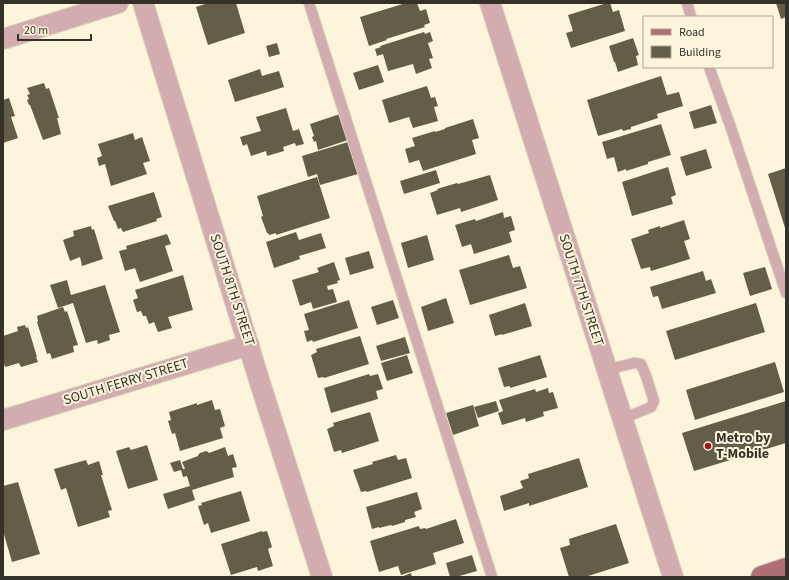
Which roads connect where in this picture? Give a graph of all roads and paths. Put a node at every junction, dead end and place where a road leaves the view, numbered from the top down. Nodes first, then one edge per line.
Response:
1 (118, 3) edge
2 (142, 3) edge
3 (309, 3) edge
4 (490, 3) edge
5 (686, 3) edge
6 (691, 16) edge
7 (3, 39) edge
8 (709, 68) edge
9 (786, 293) edge
10 (249, 345) junction
11 (606, 370) junction
12 (622, 419) junction
13 (3, 420) edge
14 (786, 569) edge
15 (322, 577) edge
16 (492, 577) edge
17 (672, 577) edge
18 (762, 577) edge

1 - 7 street
2 - 10 street, SOUTH 8TH STREET
3 - 16 lane
4 - 11 street, SOUTH 7TH STREET
5 - 6 lane
8 - 9 lane
10 - 13 street, SOUTH FERRY STREET
10 - 15 street, SOUTH 8TH STREET
11 - 12 street, SOUTH 7TH STREET
11 - 12 lane
12 - 17 street, SOUTH 7TH STREET
14 - 18 main road

